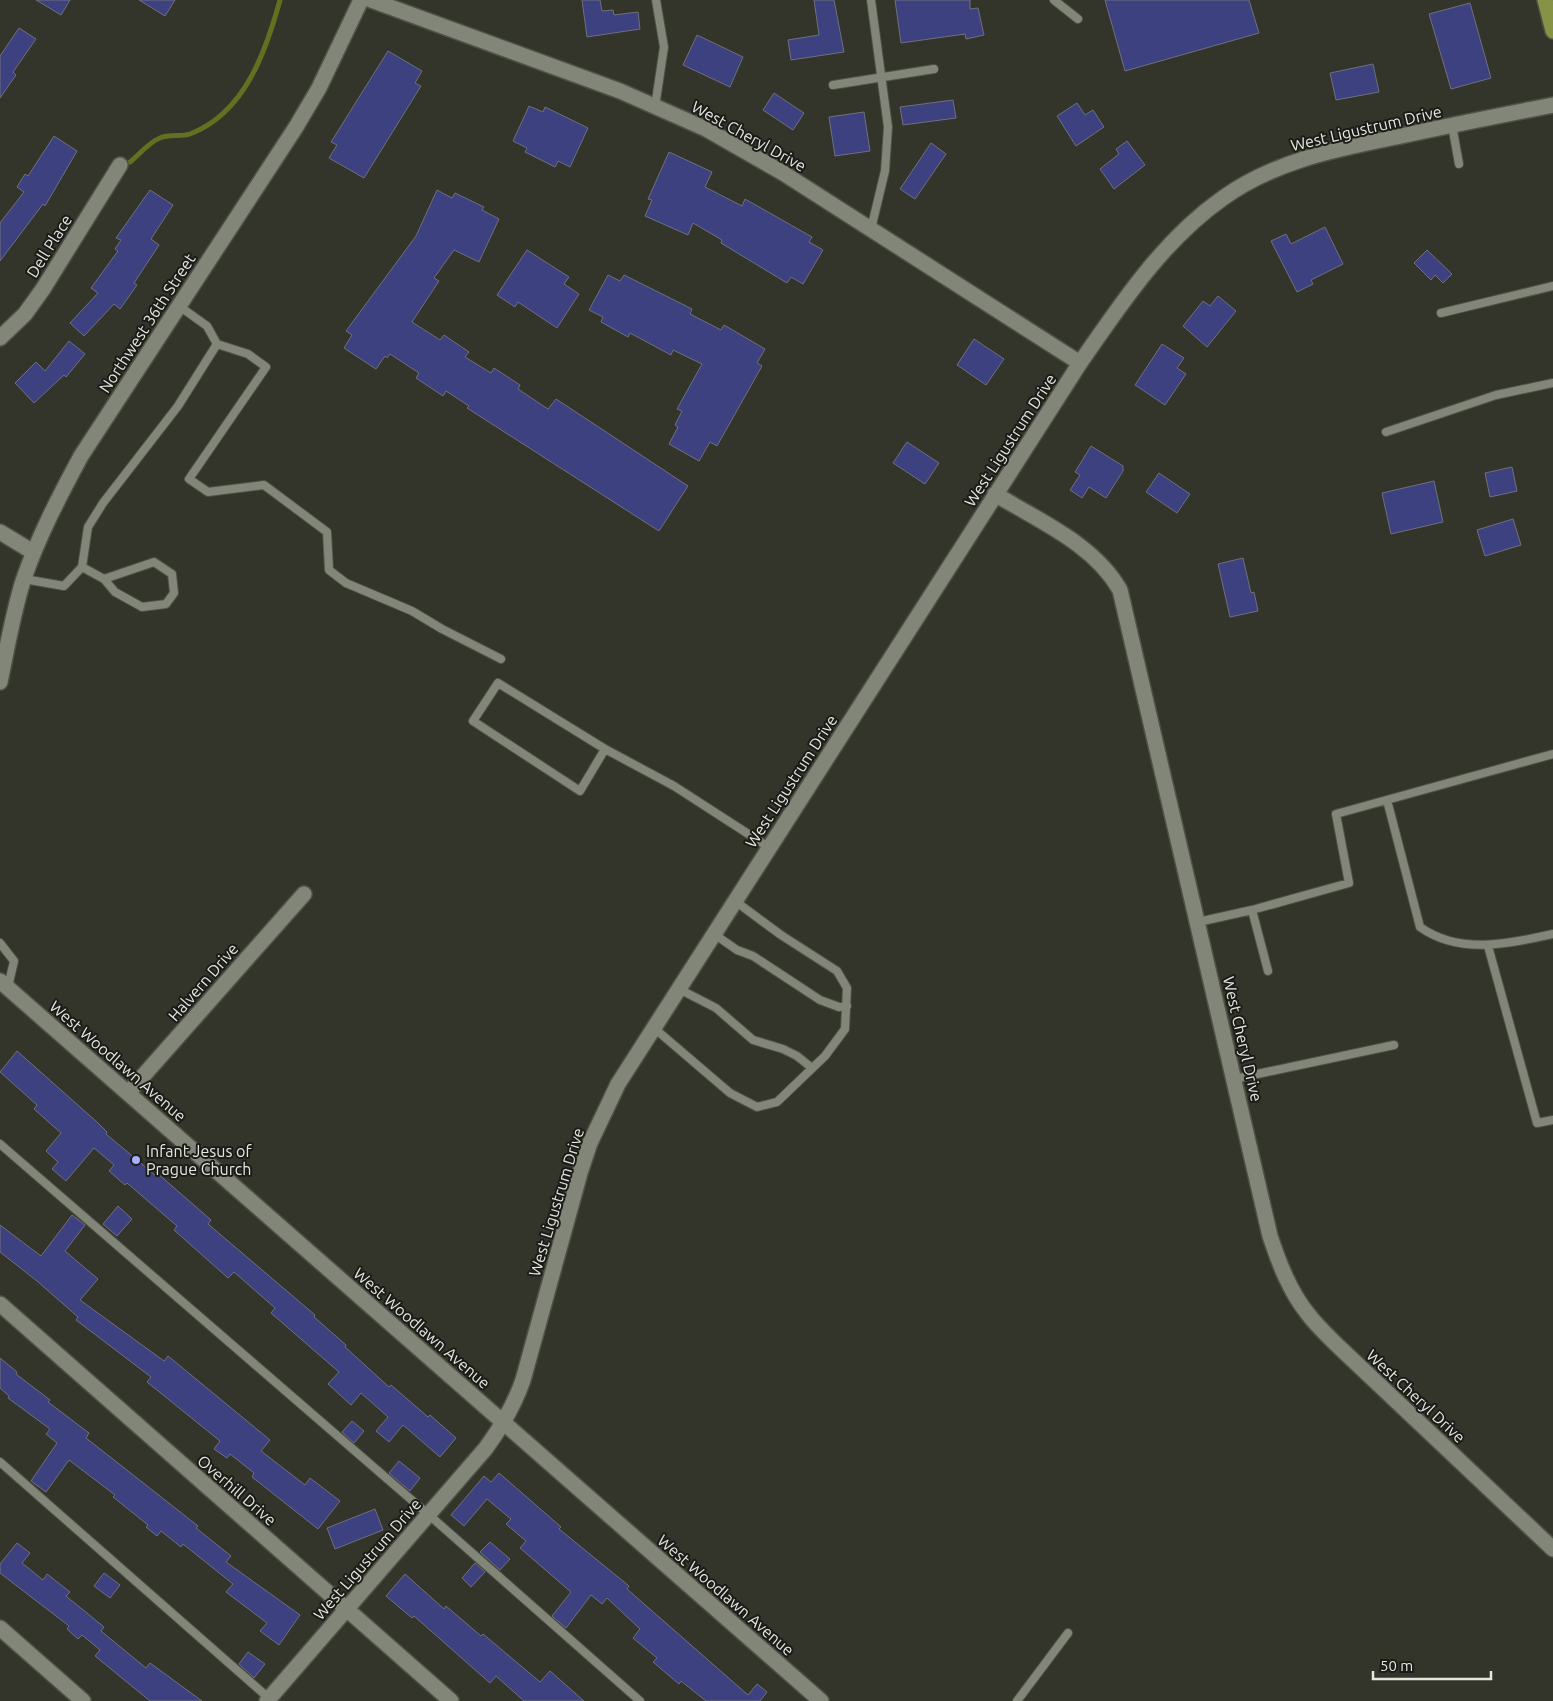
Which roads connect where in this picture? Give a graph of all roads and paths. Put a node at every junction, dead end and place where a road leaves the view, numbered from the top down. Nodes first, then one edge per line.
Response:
1 (361, 0) edge
2 (371, 0) edge
3 (656, 0) edge
4 (871, 0) edge
5 (1054, 0) edge
6 (1545, 0) edge
7 (1078, 19) dead end
8 (1553, 31) edge
9 (934, 69) dead end
10 (880, 78) junction
11 (834, 85) dead end
12 (1553, 105) edge
13 (655, 106) junction
14 (1452, 125) junction
15 (1459, 164) dead end
16 (120, 165) dead end
17 (871, 229) junction
18 (1553, 286) edge
19 (179, 306) junction
20 (1441, 314) dead end
21 (0, 338) edge
22 (217, 344) junction
23 (1080, 363) junction
24 (1553, 382) edge
25 (1386, 432) dead end
26 (995, 494) junction
27 (0, 532) edge
28 (33, 552) junction
29 (82, 567) junction
30 (24, 579) junction
31 (104, 579) junction
32 (501, 659) dead end
33 (0, 682) edge
34 (605, 749) junction
35 (1553, 754) edge
36 (1387, 800) junction
37 (770, 848) junction
38 (304, 894) dead end
39 (735, 901) junction
40 (1252, 910) junction
41 (1198, 922) junction
42 (714, 934) junction
43 (1553, 934) edge
44 (0, 943) edge
45 (1488, 946) junction
46 (1268, 971) dead end
47 (4, 984) edge
48 (679, 989) junction
49 (847, 1006) junction
50 (654, 1028) junction
51 (1394, 1045) dead end
52 (812, 1068) junction
53 (1234, 1079) junction
54 (128, 1093) junction
55 (1553, 1120) edge
56 (0, 1144) edge
57 (0, 1304) edge
58 (504, 1424) junction
59 (0, 1462) edge
60 (429, 1515) junction
61 (1553, 1549) edge
62 (347, 1610) junction
63 (0, 1628) edge
64 (1068, 1633) dead end
65 (270, 1700) edge
66 (83, 1701) edge
67 (451, 1701) edge
68 (640, 1701) edge
69 (821, 1701) edge
70 (1016, 1701) edge

1 - 19 street, Northwest 36th Street
2 - 13 street, West Cheryl Drive
3 - 13 lane
4 - 10 lane
5 - 7 lane
6 - 8 main road
9 - 10 lane
10 - 11 lane
10 - 17 lane
12 - 14 street, West Ligustrum Drive
13 - 17 street, West Cheryl Drive
14 - 15 lane
14 - 23 street, West Ligustrum Drive
16 - 21 street, Dell Place
17 - 23 street, West Cheryl Drive
18 - 20 lane
19 - 22 lane
19 - 28 street, Northwest 36th Street
22 - 29 lane
22 - 32 lane
23 - 26 street, West Ligustrum Drive
24 - 25 lane
26 - 37 street, West Ligustrum Drive
26 - 41 street, West Cheryl Drive
27 - 28 street
28 - 30 street, Northwest 36th Street
29 - 30 lane
29 - 31 lane
30 - 33 street, Northwest 36th Street
31 - 31 lane
34 - 34 lane
34 - 37 lane
35 - 36 lane
36 - 40 lane
36 - 45 lane
37 - 39 street, West Ligustrum Drive
38 - 54 street, Halvern Drive
39 - 42 street, West Ligustrum Drive
39 - 49 lane
40 - 41 lane
40 - 46 lane
41 - 53 street, West Cheryl Drive
42 - 48 street, West Ligustrum Drive
42 - 49 lane
43 - 45 lane
44 - 47 lane
45 - 55 lane
47 - 54 street, West Woodlawn Avenue
48 - 50 street, West Ligustrum Drive
48 - 52 lane
49 - 52 lane
50 - 52 lane
50 - 58 street, West Ligustrum Drive
51 - 53 lane
53 - 61 street, West Cheryl Drive
54 - 58 street, West Woodlawn Avenue
56 - 60 lane
57 - 62 street, Overhill Drive
58 - 60 street, West Ligustrum Drive
58 - 69 street, West Woodlawn Avenue
59 - 65 lane
60 - 62 street, West Ligustrum Drive
60 - 68 lane
62 - 65 street, West Ligustrum Drive
62 - 67 street, Overhill Drive
63 - 66 street
64 - 70 lane

